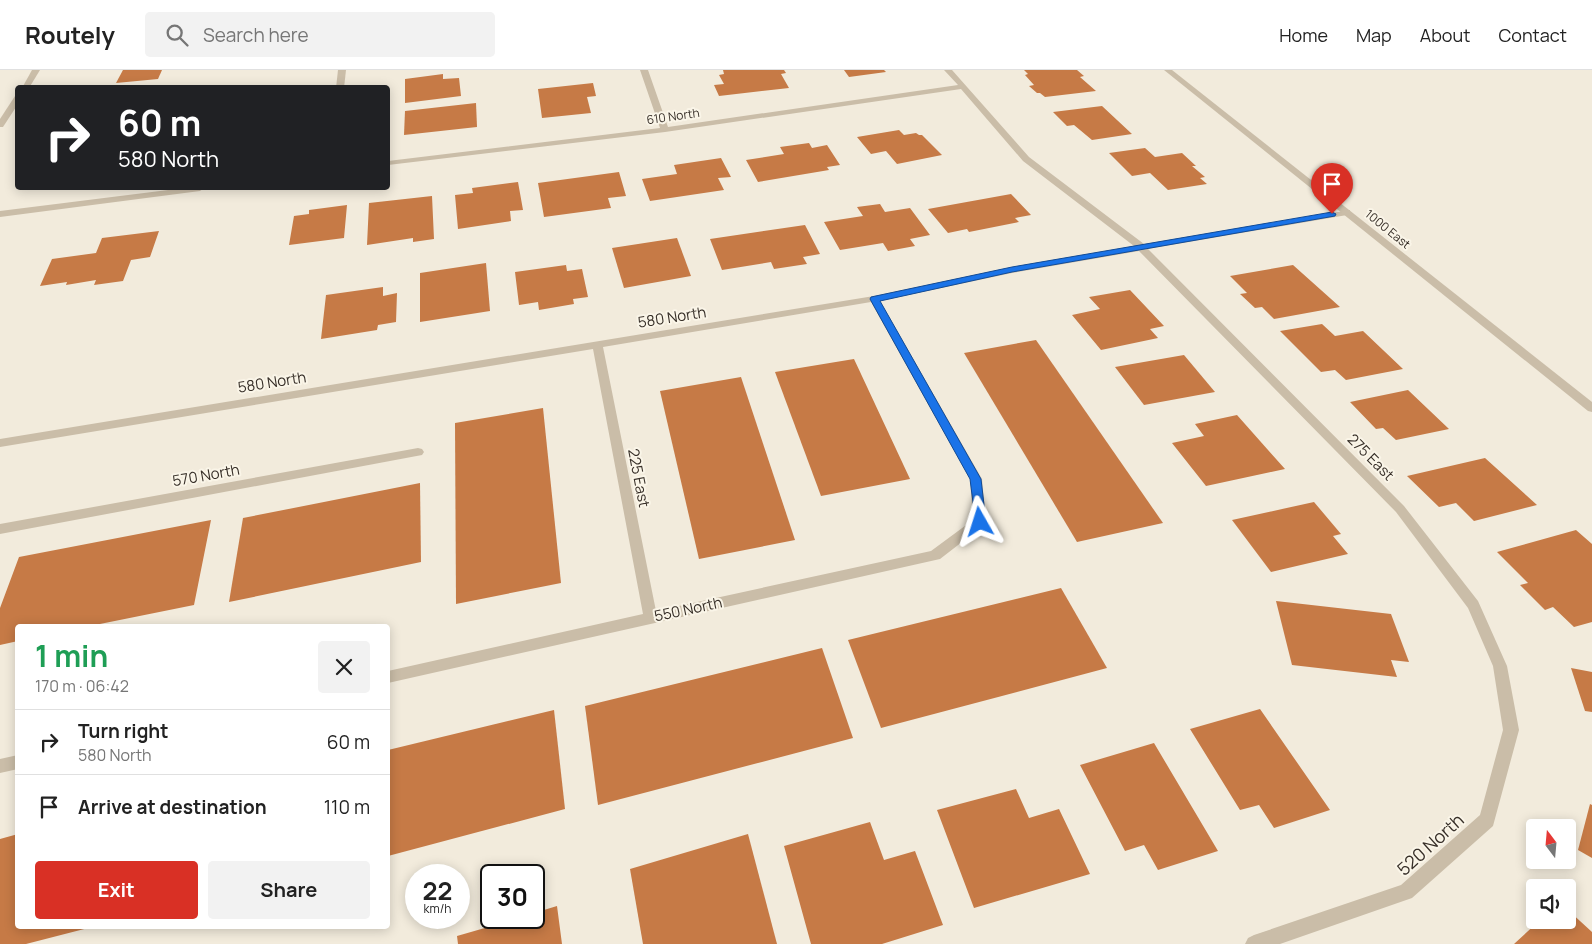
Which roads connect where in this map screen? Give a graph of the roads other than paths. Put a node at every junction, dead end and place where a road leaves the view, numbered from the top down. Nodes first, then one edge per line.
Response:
1 (36, 70) edge
2 (342, 70) edge
3 (644, 70) edge
4 (948, 70) edge
5 (1168, 70) edge
6 (26, 85) edge
7 (340, 85) edge
8 (962, 87) junction
9 (15, 102) edge
10 (0, 125) edge
11 (665, 130) junction
12 (390, 164) edge
13 (185, 190) edge
14 (1348, 212) junction
15 (0, 214) edge
16 (1142, 247) junction
17 (874, 299) junction
18 (597, 344) junction
19 (1592, 408) edge
20 (0, 443) edge
21 (418, 452) dead end
22 (0, 529) edge
23 (650, 617) junction
24 (390, 677) edge
25 (1511, 730) joint
26 (15, 763) edge
27 (0, 766) edge
28 (1254, 944) edge

1 - 6 street
2 - 7 street
3 - 11 street
4 - 8 street, 275 East
5 - 14 street, 1000 East
8 - 11 street, 610 North
8 - 16 street, 275 East
9 - 10 street
11 - 12 street, 610 North
13 - 15 street
14 - 16 street, 580 North
14 - 19 street, 1000 East
16 - 17 street, 580 North
16 - 25 street, 275 East
17 - 18 street, 580 North
17 - 23 street, 550 North
18 - 20 street, 580 North
18 - 23 street, 225 East
21 - 22 street, 570 North
23 - 24 street, 550 North
25 - 28 street, 520 North
26 - 27 street

